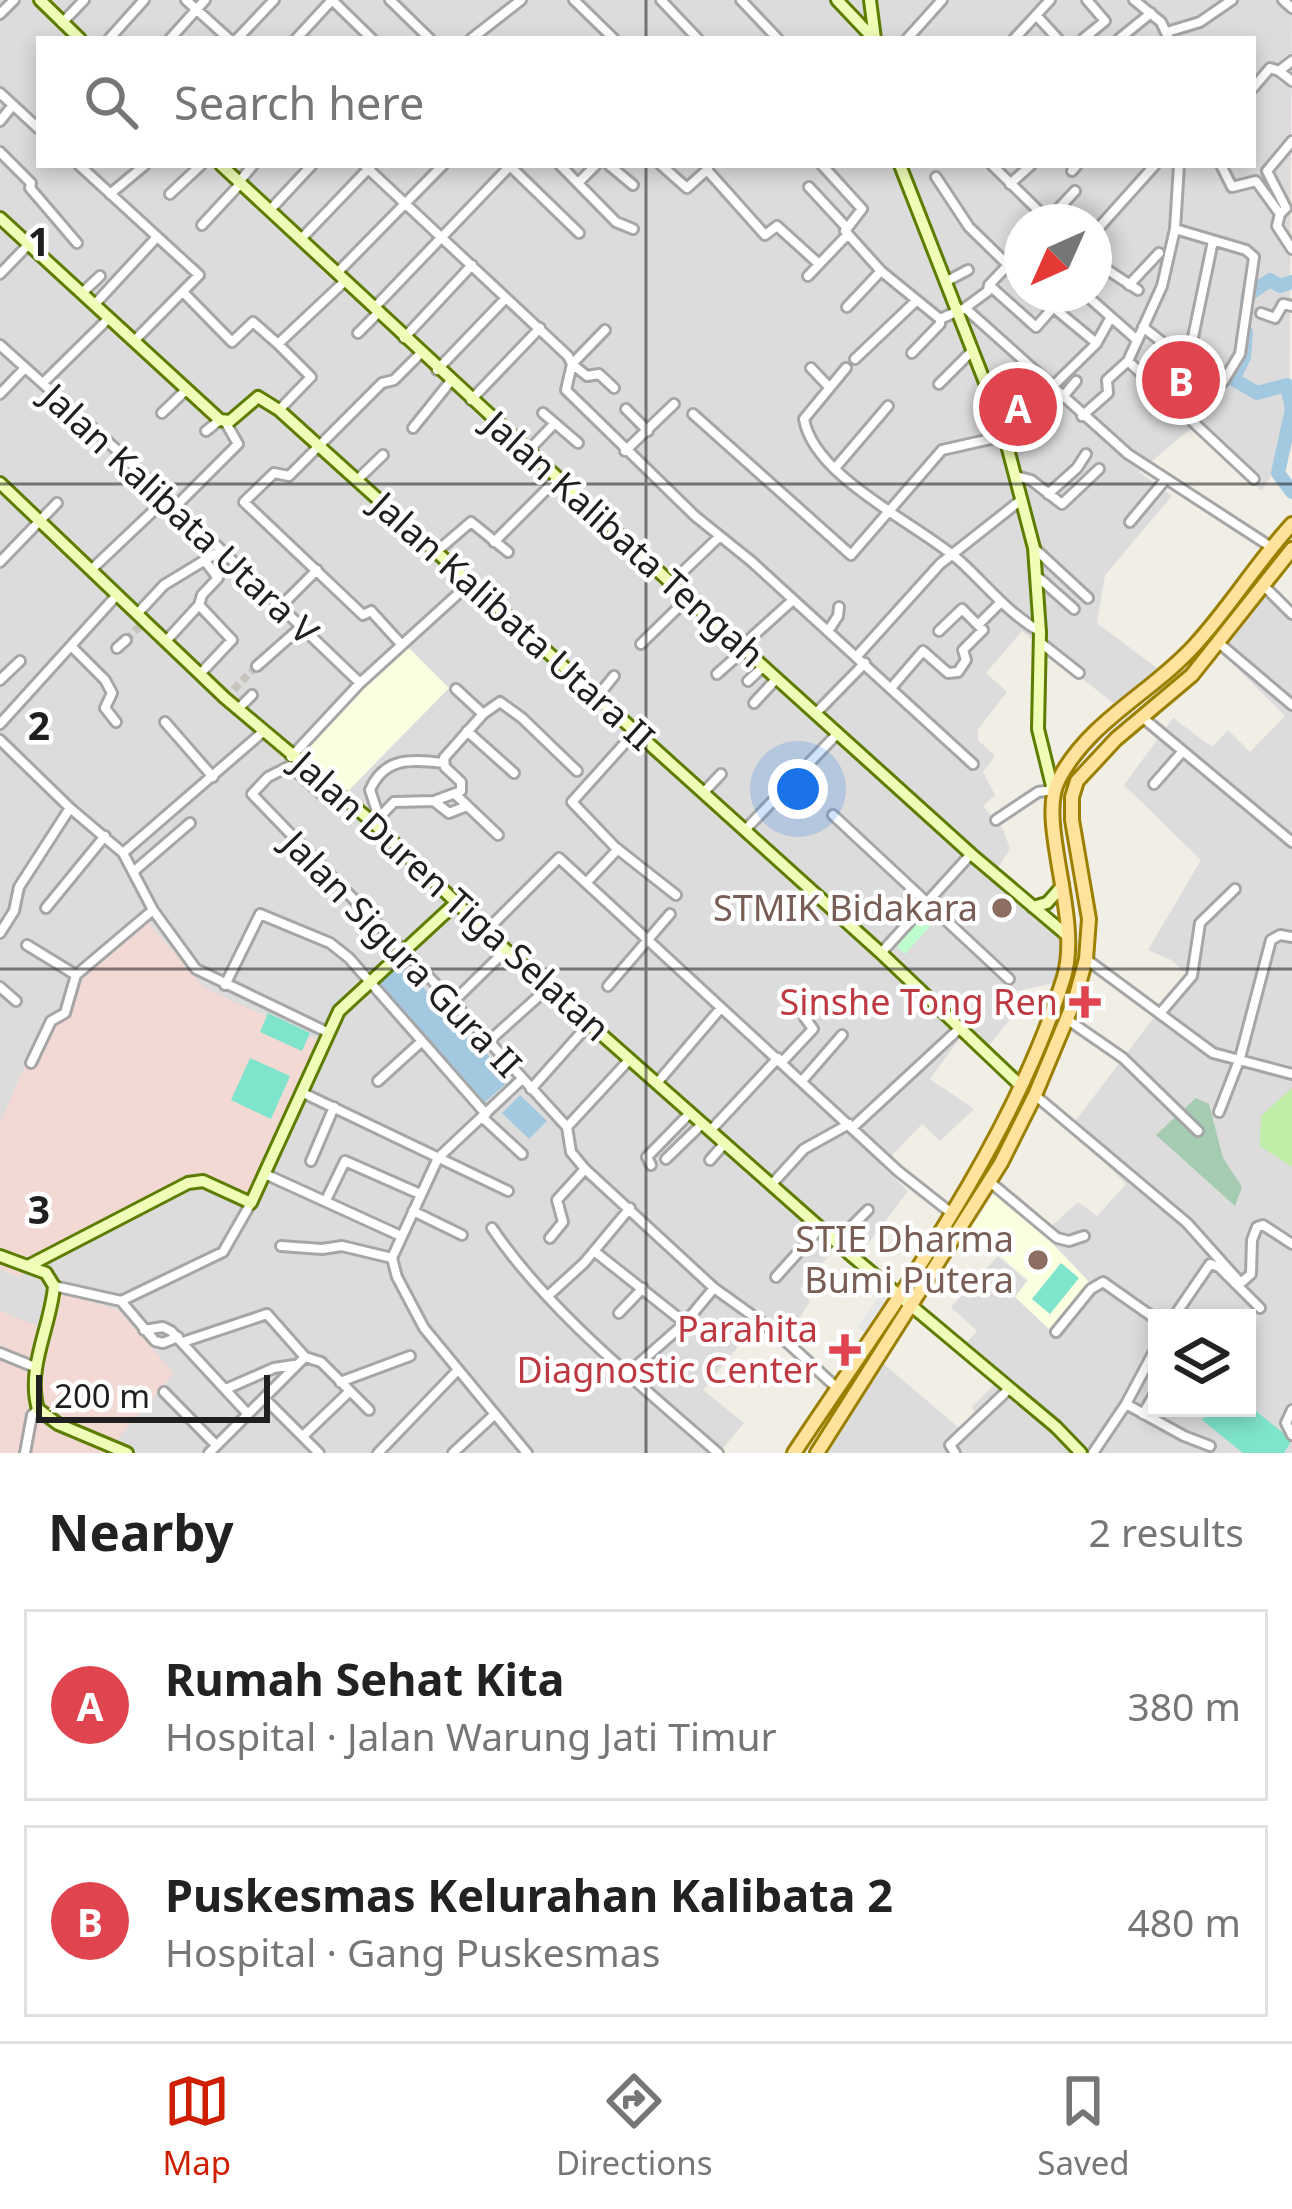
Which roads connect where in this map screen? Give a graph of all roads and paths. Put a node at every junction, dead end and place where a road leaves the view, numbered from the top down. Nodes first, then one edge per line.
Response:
1 (14, 0) edge
2 (40, 0) edge
3 (84, 0) edge
4 (144, 0) edge
5 (186, 0) edge
6 (205, 0) edge
7 (274, 0) edge
8 (332, 0) edge
9 (390, 0) edge
10 (521, 0) edge
11 (574, 0) edge
12 (661, 0) edge
13 (741, 0) edge
14 (837, 0) edge
15 (870, 0) edge
16 (942, 0) edge
17 (1049, 0) edge
18 (1088, 0) edge
19 (1134, 0) edge
20 (1232, 0) edge
21 (1283, 0) edge
22 (1292, 8) edge
23 (196, 10) junction
24 (1151, 13) junction
25 (0, 14) edge
26 (1036, 15) junction
27 (62, 22) junction
28 (77, 36) edge
29 (112, 36) edge
30 (173, 36) edge
31 (229, 36) edge
32 (236, 36) edge
33 (299, 36) edge
34 (367, 36) edge
35 (427, 36) edge
36 (475, 36) edge
37 (611, 36) edge
38 (695, 36) edge
39 (775, 36) edge
40 (872, 36) edge
41 (875, 36) edge
42 (910, 36) edge
43 (1017, 36) edge
44 (1055, 36) edge
45 (1086, 36) edge
46 (1123, 36) edge
47 (1168, 36) edge
48 (1292, 61) edge
49 (1279, 71) junction
50 (1292, 81) edge
51 (1256, 84) edge
52 (0, 93) edge
53 (14, 105) junction
54 (0, 121) edge
55 (36, 126) edge
56 (1292, 141) edge
57 (0, 152) edge
58 (82, 168) edge
59 (141, 168) edge
60 (198, 168) edge
61 (224, 168) edge
62 (251, 168) edge
63 (308, 168) edge
64 (366, 168) edge
65 (370, 168) edge
66 (440, 168) edge
67 (507, 168) edge
68 (511, 168) edge
69 (563, 168) edge
70 (593, 168) edge
71 (613, 168) edge
72 (664, 168) edge
73 (707, 168) edge
74 (825, 168) edge
75 (901, 168) edge
76 (995, 168) edge
77 (1028, 168) edge
78 (1152, 168) edge
79 (1179, 168) edge
80 (1222, 168) edge
81 (936, 177) dead end
82 (240, 182) junction
83 (578, 183) junction
84 (633, 184) dead end
85 (1010, 184) junction
86 (809, 187) dead end
87 (1075, 191) dead end
88 (110, 194) junction
89 (170, 194) dead end
90 (405, 204) junction
91 (1031, 204) edge
92 (1064, 204) edge
93 (270, 210) junction
94 (1112, 212) edge
95 (1280, 214) junction
96 (202, 225) dead end
97 (3, 226) edge
98 (633, 229) dead end
99 (1174, 229) junction
100 (847, 230) junction
101 (579, 233) dead end
102 (157, 237) junction
103 (442, 238) junction
104 (302, 239) junction
105 (1213, 241) junction
106 (77, 243) dead end
107 (29, 244) junction
108 (1292, 248) edge
109 (1159, 253) dead end
110 (1004, 262) edge
111 (819, 264) junction
112 (472, 265) junction
113 (968, 270) dead end
114 (1004, 270) edge
115 (881, 271) junction
116 (0, 274) edge
117 (1112, 274) edge
118 (100, 276) dead end
119 (808, 276) dead end
120 (341, 277) junction
121 (947, 281) junction
122 (989, 285) junction
123 (83, 292) junction
124 (183, 292) junction
125 (506, 298) junction
126 (1004, 299) edge
127 (1290, 301) edge
128 (916, 302) junction
129 (95, 304) junction
130 (847, 307) dead end
131 (962, 309) junction
132 (376, 311) junction
133 (1019, 312) edge
134 (1050, 312) edge
135 (1059, 312) edge
136 (1105, 312) edge
137 (1261, 313) dead end
138 (1111, 317) junction
139 (109, 318) junction
140 (940, 319) junction
141 (1143, 327) junction
142 (540, 328) junction
143 (605, 330) dead end
144 (358, 333) dead end
145 (404, 338) junction
146 (1137, 340) junction
147 (133, 341) junction
148 (1094, 341) junction
149 (278, 344) junction
150 (0, 345) edge
151 (974, 349) junction
152 (912, 353) dead end
153 (420, 354) junction
154 (855, 359) dead end
155 (1128, 362) junction
156 (572, 364) junction
157 (25, 368) junction
158 (811, 368) dead end
159 (846, 368) dead end
160 (437, 370) junction
161 (450, 382) junction
162 (1076, 382) dead end
163 (1223, 382) dead end
164 (43, 383) junction
165 (939, 384) dead end
166 (830, 386) junction
167 (614, 388) dead end
168 (1051, 388) junction
169 (186, 390) junction
170 (0, 394) edge
171 (1062, 398) junction
172 (471, 400) junction
173 (674, 404) dead end
174 (888, 406) dead end
175 (279, 410) junction
176 (626, 410) dead end
177 (162, 413) dead end
178 (543, 413) dead end
179 (693, 414) dead end
180 (1082, 416) junction
181 (223, 421) junction
182 (554, 424) junction
183 (413, 428) dead end
184 (206, 430) dead end
185 (648, 431) junction
186 (1005, 436) junction
187 (578, 443) dead end
188 (317, 447) junction
189 (625, 451) junction
190 (528, 452) junction
191 (1086, 454) dead end
192 (383, 455) dead end
193 (836, 467) junction
194 (1100, 469) dead end
195 (1016, 476) junction
196 (557, 478) junction
197 (1254, 479) dead end
198 (357, 480) junction
199 (1165, 480) junction
200 (0, 483) edge
201 (1048, 494) junction
202 (166, 498) junction
203 (1021, 500) junction
204 (56, 503) dead end
205 (176, 506) junction
206 (888, 512) junction
207 (40, 519) junction
208 (1130, 522) dead end
209 (1292, 524) edge
210 (719, 537) junction
211 (494, 542) junction
212 (1271, 547) junction
213 (1034, 548) junction
214 (1292, 549) edge
215 (220, 550) junction
216 (436, 551) junction
217 (508, 552) dead end
218 (950, 556) junction
219 (205, 561) junction
220 (0, 562) edge
221 (92, 569) junction
222 (317, 570) junction
223 (1039, 578) junction
224 (470, 583) junction
225 (671, 583) junction
226 (1263, 585) junction
227 (117, 595) junction
228 (688, 598) junction
229 (1088, 598) dead end
230 (793, 600) junction
231 (1000, 603) junction
232 (199, 605) junction
233 (839, 607) dead end
234 (280, 608) junction
235 (1074, 609) dead end
236 (1292, 614) edge
237 (141, 620) junction
238 (978, 625) junction
239 (300, 628) junction
240 (828, 631) junction
241 (939, 631) dead end
242 (1040, 637) junction
243 (126, 640) tunnel mouth
244 (166, 641) junction
245 (1219, 643) junction
246 (401, 644) junction
247 (641, 644) dead end
248 (73, 647) junction
249 (117, 648) dead end
250 (743, 648) junction
251 (861, 660) junction
252 (20, 661) dead end
253 (257, 666) tunnel mouth
254 (764, 666) junction
255 (1078, 673) dead end
256 (200, 674) junction
257 (717, 674) dead end
258 (614, 676) dead end
259 (777, 678) junction
260 (0, 680) edge
261 (748, 681) dead end
262 (360, 683) junction
263 (892, 687) junction
264 (456, 689) dead end
265 (252, 695) dead end
266 (597, 697) junction
267 (754, 703) dead end
268 (1292, 705) edge
269 (238, 710) junction
270 (817, 712) junction
271 (483, 714) junction
272 (1141, 716) junction
273 (116, 722) dead end
274 (165, 722) dead end
275 (0, 724) edge
276 (264, 731) junction
277 (467, 731) junction
278 (635, 732) junction
279 (838, 733) junction
280 (0, 740) edge
281 (1041, 747) junction
282 (1078, 752) junction
283 (1183, 752) junction
284 (294, 753) junction
285 (443, 763) junction
286 (973, 764) dead end
287 (285, 766) junction
288 (577, 771) dead end
289 (514, 773) dead end
290 (721, 774) dead end
291 (214, 777) junction
292 (1154, 784) dead end
293 (1054, 790) junction
294 (703, 793) junction
295 (343, 795) junction
296 (456, 795) junction
297 (434, 801) junction
298 (467, 806) junction
299 (70, 808) junction
300 (377, 815) junction
301 (832, 815) dead end
302 (996, 820) dead end
303 (190, 823) dead end
304 (745, 830) junction
305 (498, 835) dead end
306 (105, 836) junction
307 (1292, 842) edge
308 (618, 849) junction
309 (123, 854) junction
310 (970, 854) junction
311 (133, 872) junction
312 (586, 883) junction
313 (1064, 883) junction
314 (1235, 889) dead end
315 (676, 895) dead end
316 (457, 902) junction
317 (928, 902) junction
318 (1033, 907) junction
319 (46, 908) dead end
320 (153, 910) junction
321 (670, 914) dead end
322 (486, 931) junction
323 (0, 933) edge
324 (1069, 937) junction
325 (1292, 938) edge
326 (646, 939) junction
327 (27, 945) dead end
328 (402, 950) junction
329 (506, 950) junction
330 (881, 952) junction
331 (1086, 959) junction
332 (76, 975) junction
333 (1009, 979) dead end
334 (225, 985) junction
335 (370, 985) junction
336 (608, 986) dead end
337 (0, 987) edge
338 (549, 987) junction
339 (16, 1001) dead end
340 (453, 1002) junction
341 (721, 1008) junction
342 (1162, 1011) junction
343 (805, 1018) dead end
344 (1067, 1019) junction
345 (590, 1023) junction
346 (959, 1028) junction
347 (329, 1033) junction
348 (842, 1035) dead end
349 (489, 1041) junction
350 (421, 1042) junction
351 (1240, 1058) junction
352 (630, 1059) junction
353 (780, 1060) junction
354 (31, 1064) dead end
355 (1292, 1073) edge
356 (521, 1080) junction
357 (378, 1081) dead end
358 (802, 1081) junction
359 (657, 1083) junction
360 (1020, 1084) junction
361 (531, 1089) junction
362 (301, 1092) junction
363 (1035, 1095) junction
364 (334, 1107) junction
365 (691, 1112) junction
366 (1219, 1112) dead end
367 (484, 1116) junction
368 (707, 1126) junction
369 (850, 1126) junction
370 (567, 1127) junction
371 (1198, 1131) dead end
372 (725, 1144) junction
373 (522, 1154) dead end
374 (438, 1157) junction
375 (666, 1159) dead end
376 (710, 1160) dead end
377 (311, 1161) dead end
378 (651, 1165) dead end
379 (585, 1168) junction
380 (265, 1174) junction
381 (990, 1182) junction
382 (772, 1184) junction
383 (508, 1191) dead end
384 (420, 1194) junction
385 (326, 1200) junction
386 (251, 1203) junction
387 (630, 1208) junction
388 (868, 1210) dead end
389 (413, 1211) junction
390 (950, 1212) junction
391 (820, 1227) junction
392 (491, 1228) dead end
393 (939, 1230) junction
394 (462, 1235) dead end
395 (1084, 1235) dead end
396 (400, 1236) junction
397 (550, 1238) dead end
398 (953, 1240) junction
399 (836, 1242) junction
400 (1292, 1244) edge
401 (281, 1246) dead end
402 (594, 1251) junction
403 (55, 1255) junction
404 (0, 1256) edge
405 (392, 1258) junction
406 (28, 1266) junction
407 (776, 1277) dead end
408 (52, 1282) junction
409 (643, 1288) junction
410 (714, 1288) junction
411 (550, 1295) junction
412 (907, 1300) junction
413 (121, 1301) junction
414 (1260, 1308) dead end
415 (1179, 1309) edge
416 (619, 1313) dead end
417 (1148, 1314) edge
418 (685, 1323) junction
419 (1055, 1332) dead end
420 (180, 1340) junction
421 (0, 1353) edge
422 (410, 1356) dead end
423 (305, 1357) junction
424 (1148, 1363) edge
425 (295, 1366) junction
426 (37, 1368) junction
427 (457, 1371) junction
428 (628, 1373) junction
429 (340, 1382) junction
430 (837, 1388) junction
431 (226, 1389) junction
432 (1009, 1389) junction
433 (350, 1391) junction
434 (164, 1393) dead end
435 (265, 1399) junction
436 (1126, 1404) junction
437 (1148, 1405) edge
438 (38, 1409) junction
439 (1292, 1410) edge
440 (369, 1411) dead end
441 (248, 1413) junction
442 (1143, 1414) junction
443 (494, 1415) junction
444 (1292, 1435) edge
445 (303, 1436) junction
446 (1210, 1446) dead end
447 (212, 1449) edge
448 (25, 1453) edge
449 (127, 1453) edge
450 (319, 1453) edge
451 (378, 1453) edge
452 (453, 1453) edge
453 (526, 1453) edge
454 (718, 1453) edge
455 (794, 1453) edge
456 (817, 1453) edge
457 (955, 1453) edge
458 (1081, 1453) edge
459 (1093, 1453) edge

1 - 25 street
2 - 27 street
3 - 27 street
4 - 29 street
5 - 23 street
6 - 23 street
7 - 32 street
8 - 33 street
8 - 34 street
9 - 35 street
10 - 36 street
11 - 37 street
12 - 38 street
13 - 39 street
14 - 40 street
15 - 41 street
16 - 42 street
17 - 26 street
18 - 45 street
19 - 24 street
20 - 47 street
21 - 22 street
23 - 30 street
23 - 31 street
24 - 46 street
24 - 47 street
26 - 43 street
26 - 44 street
27 - 28 street
48 - 49 street
49 - 50 street
49 - 51 street
52 - 53 street
53 - 54 street
53 - 55 street
56 - 95 street
57 - 106 street
58 - 88 street
59 - 88 street
60 - 89 street
61 - 82 street, Jalan Kalibata Tengah
62 - 82 street
63 - 93 street
64 - 104 street
65 - 90 street
66 - 90 street
67 - 103 street
68 - 101 street
69 - 83 street
70 - 83 street
71 - 84 street
72 - 73 street
73 - 111 street
74 - 100 street
75 - 121 street
76 - 85 street
77 - 85 street
78 - 94 street
79 - 99 street
80 - 95 street
81 - 110 street
82 - 93 street, Jalan Kalibata Tengah
82 - 96 street
83 - 98 street
85 - 91 street
86 - 100 street
87 - 92 street
88 - 102 street
90 - 103 street
90 - 120 street
93 - 104 street, Jalan Kalibata Tengah
95 - 108 street
97 - 107 street
99 - 105 street
99 - 141 street
100 - 111 street
100 - 115 street
102 - 124 street
102 - 129 street
103 - 112 street
103 - 132 street
104 - 120 street, Jalan Kalibata Tengah
105 - 141 street
105 - 163 street
107 - 116 street
107 - 123 street
109 - 117 street
111 - 119 street
112 - 125 street
112 - 145 street
113 - 121 street
114 - 122 street
115 - 128 street
115 - 130 street
118 - 123 street
120 - 132 street, Jalan Kalibata Tengah
120 - 149 street
121 - 131 street
122 - 126 street
122 - 131 street
123 - 129 street
124 - 147 street
124 - 149 street
125 - 142 street
125 - 160 street
127 - 137 street
128 - 140 street
128 - 154 street
129 - 139 street
131 - 140 street
131 - 151 street
131 - 168 street
132 - 144 street
132 - 145 street, Jalan Kalibata Tengah
133 - 134 street
135 - 148 street
136 - 138 street
138 - 146 street
138 - 148 street
139 - 147 street
139 - 164 street
140 - 152 street
141 - 146 street
142 - 156 street
142 - 172 street
143 - 156 street
145 - 153 street, Jalan Kalibata Tengah
146 - 155 street
147 - 169 street
148 - 168 street
149 - 175 street
150 - 157 street, Jalan Kalibata Utara V
151 - 165 street
151 - 186 street
153 - 160 street, Jalan Kalibata Tengah
153 - 188 street
155 - 180 street
155 - 197 street
156 - 167 street
156 - 189 street
157 - 164 street, Jalan Kalibata Utara V
157 - 170 street
158 - 166 street
159 - 166 street
160 - 161 street, Jalan Kalibata Tengah
161 - 172 street, Jalan Kalibata Tengah
161 - 183 street
162 - 171 street
164 - 202 street, Jalan Kalibata Utara V
166 - 193 street
168 - 171 street
169 - 177 street
169 - 181 street
171 - 180 street
172 - 190 street, Jalan Kalibata Tengah
173 - 185 street
174 - 193 street
175 - 181 street
175 - 188 street, Jalan Kalibata Utara II
176 - 185 street
178 - 182 street
179 - 206 street
180 - 199 street
181 - 184 street
181 - 205 street
182 - 187 street
182 - 190 street
185 - 189 street
186 - 195 street
186 - 206 street
188 - 198 street, Jalan Kalibata Utara II
188 - 222 street
189 - 210 street
190 - 196 street, Jalan Kalibata Tengah
191 - 201 street
192 - 198 street
193 - 206 street
194 - 201 street
195 - 201 street
195 - 203 street
196 - 211 street
196 - 225 street, Jalan Kalibata Tengah
198 - 216 street, Jalan Kalibata Utara II
199 - 208 street
199 - 212 street
200 - 207 street, Jalan Duren Tiga Selatan
202 - 205 street, Jalan Kalibata Utara V
202 - 221 street
203 - 213 street
203 - 218 street
204 - 207 street
205 - 215 street, Jalan Kalibata Utara V
206 - 218 street
207 - 220 street
207 - 221 street, Jalan Duren Tiga Selatan
209 - 212 main road
210 - 225 street
210 - 230 street
211 - 216 street
211 - 217 street
212 - 282 main road
213 - 223 street
213 - 229 street
214 - 226 main road
215 - 219 street
215 - 234 street, Jalan Kalibata Utara V
216 - 224 street, Jalan Kalibata Utara II
218 - 231 street
218 - 251 street
219 - 232 street
219 - 237 street
221 - 227 street, Jalan Duren Tiga Selatan
222 - 234 street
222 - 246 street
223 - 235 street
223 - 242 street
224 - 246 street, Jalan Sigura Gura II
224 - 266 street, Jalan Kalibata Utara II
225 - 228 street, Jalan Kalibata Tengah
226 - 236 street
226 - 245 main road
227 - 237 street, Jalan Duren Tiga Selatan
227 - 248 street
228 - 247 street
228 - 250 street, Jalan Kalibata Tengah
230 - 240 street
230 - 250 street
231 - 238 street
231 - 242 street
232 - 244 street
232 - 256 street
233 - 240 street
234 - 239 street, Jalan Kalibata Utara V
237 - 244 street, Jalan Duren Tiga Selatan
238 - 241 street
238 - 263 street
239 - 253 street
239 - 262 street, Jalan Kalibata Utara V
240 - 251 street
242 - 255 street
242 - 281 street
243 - 249 street
244 - 256 street, Jalan Duren Tiga Selatan
245 - 268 street
245 - 272 main road
246 - 262 street, Jalan Sigura Gura II
248 - 273 street
248 - 275 street
250 - 254 street, Jalan Kalibata Tengah
250 - 257 street
251 - 263 street
251 - 270 street
252 - 260 street
254 - 259 street, Jalan Kalibata Tengah
254 - 261 street
256 - 269 street, Jalan Duren Tiga Selatan
258 - 266 street
259 - 267 street
259 - 270 street, Jalan Kalibata Tengah
262 - 284 street, Jalan Sigura Gura II
263 - 286 street
264 - 271 street
265 - 269 street
266 - 278 street, Jalan Kalibata Utara II
269 - 276 street, Jalan Duren Tiga Selatan
270 - 279 street, Jalan Kalibata Tengah
271 - 277 street
271 - 288 street
272 - 283 street
272 - 331 main road
274 - 291 street
276 - 284 street, Jalan Duren Tiga Selatan
276 - 291 street
277 - 285 street
277 - 289 street
278 - 294 street, Jalan Kalibata Utara II
278 - 308 street
279 - 304 street
279 - 310 street, Jalan Kalibata Tengah
280 - 299 street
281 - 282 street
281 - 293 street
282 - 293 main road
283 - 292 street
283 - 307 street
284 - 287 street, Jalan Sigura Gura II
284 - 295 street, Jalan Duren Tiga Selatan
285 - 296 street
285 - 300 street
287 - 295 street, Jalan Sigura Gura II
287 - 328 street, Jalan Sigura Gura II
290 - 294 street
291 - 309 street
293 - 302 street
293 - 313 main road
294 - 304 street, Jalan Kalibata Utara II
295 - 300 street, Jalan Duren Tiga Selatan
296 - 297 street
296 - 298 street
297 - 298 street
297 - 300 street
298 - 305 street
299 - 306 street
299 - 323 street
300 - 316 street, Jalan Duren Tiga Selatan
301 - 317 street
303 - 311 street
304 - 330 street, Jalan Kalibata Utara II
306 - 309 street
306 - 319 street
308 - 312 street
308 - 315 street
309 - 311 street
310 - 317 street
310 - 318 street, Jalan Kalibata Tengah
311 - 320 street
312 - 322 street
312 - 326 street
313 - 318 street
313 - 324 main road
314 - 342 street
316 - 322 street, Jalan Duren Tiga Selatan
316 - 328 street
317 - 330 street
317 - 333 street
318 - 324 street, Jalan Kalibata Tengah
320 - 332 street
320 - 334 street
321 - 326 street
322 - 329 street, Jalan Duren Tiga Selatan
324 - 360 main road
325 - 351 street
326 - 336 street
326 - 341 street
327 - 332 street
328 - 335 street
328 - 340 street, Jalan Sigura Gura II
329 - 338 street, Jalan Duren Tiga Selatan
329 - 340 street
330 - 346 street, Jalan Kalibata Utara II
331 - 342 street
331 - 344 main road
332 - 354 street
334 - 335 street
334 - 347 street
335 - 347 street
335 - 350 street
337 - 339 street
338 - 345 street, Jalan Duren Tiga Selatan
338 - 349 street
340 - 349 street, Jalan Sigura Gura II
341 - 353 street
341 - 359 street
342 - 351 street
343 - 353 street
344 - 363 main road
344 - 371 street
345 - 352 street, Jalan Duren Tiga Selatan
345 - 361 street
346 - 360 street, Jalan Kalibata Utara II
346 - 369 street
347 - 362 street
348 - 358 street
349 - 356 street, Jalan Sigura Gura II
350 - 357 street
350 - 367 street
351 - 355 street
351 - 366 street
352 - 359 street, Jalan Duren Tiga Selatan
352 - 370 street
353 - 358 street
353 - 368 street
356 - 361 street, Jalan Sigura Gura II
356 - 367 street
358 - 369 street
359 - 365 street, Jalan Duren Tiga Selatan
360 - 390 main road
361 - 370 street, Jalan Sigura Gura II
362 - 364 street
362 - 380 street
363 - 381 main road
363 - 400 street
364 - 374 street
364 - 377 street
365 - 368 street, Jalan Duren Tiga Selatan
365 - 378 street
367 - 373 street
367 - 374 street
368 - 372 street, Jalan Duren Tiga Selatan
368 - 375 street
369 - 382 street
369 - 390 street
370 - 379 street
372 - 376 street
372 - 382 street, Jalan Duren Tiga Selatan
374 - 383 street
374 - 384 street
379 - 387 street
379 - 397 street
380 - 385 street
380 - 386 street
381 - 395 street
381 - 398 main road
382 - 391 street, Jalan Duren Tiga Selatan
384 - 385 street
384 - 389 street
385 - 396 street
386 - 403 street
386 - 413 street
387 - 402 street
387 - 410 street
388 - 399 street
389 - 394 street
389 - 396 street
390 - 393 main road
391 - 399 street, Jalan Duren Tiga Selatan
391 - 407 street
392 - 411 street
393 - 398 main road
393 - 412 main road
396 - 405 street
398 - 412 main road
399 - 412 street, Jalan Duren Tiga Selatan
401 - 405 street
402 - 409 street
402 - 411 street
403 - 406 street
403 - 408 street
404 - 406 street
405 - 427 street
406 - 408 street
408 - 413 street
408 - 426 street
409 - 416 street
409 - 418 street
410 - 418 street
410 - 430 street
411 - 428 street
412 - 430 main road
412 - 432 street, Jalan Duren Tiga Selatan
412 - 456 main road
413 - 420 street
414 - 415 street
417 - 419 street
418 - 428 street
420 - 423 street
420 - 431 street
421 - 426 street
422 - 429 street
423 - 425 street
423 - 429 street
424 - 436 street
425 - 431 street
425 - 435 street
426 - 438 street
427 - 443 street
427 - 451 street
428 - 454 street
429 - 433 street
430 - 455 main road
431 - 441 street
432 - 457 street
432 - 458 street, Jalan Duren Tiga Selatan
433 - 440 street
433 - 445 street
434 - 447 street
435 - 441 street
435 - 445 street
436 - 442 street
436 - 459 street
437 - 442 street
438 - 448 street
438 - 449 street
439 - 444 street
441 - 447 street
442 - 446 street
443 - 452 street
443 - 453 street
445 - 450 street

